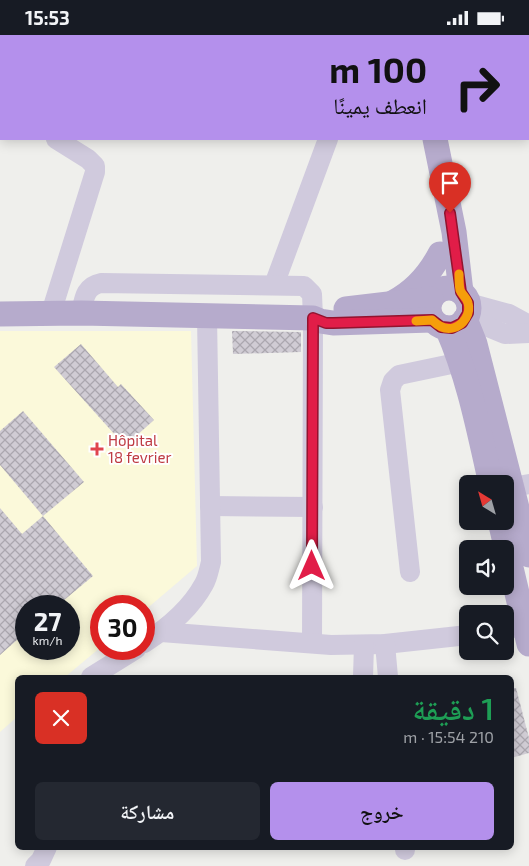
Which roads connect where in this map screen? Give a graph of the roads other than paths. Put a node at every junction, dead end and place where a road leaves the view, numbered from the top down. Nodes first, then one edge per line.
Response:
1 (58, 140) edge
2 (328, 140) edge
3 (420, 140) edge
4 (436, 140) edge
5 (440, 254) junction
6 (274, 285) junction
7 (392, 303) junction
8 (452, 309) junction
9 (51, 313) junction
10 (81, 313) junction
11 (0, 314) edge
12 (207, 316) junction
13 (313, 318) junction
14 (529, 325) edge
15 (529, 333) edge
16 (461, 362) junction
17 (507, 475) edge
18 (508, 475) edge
19 (514, 497) edge
20 (210, 506) junction
21 (313, 507) junction
22 (502, 530) edge
23 (529, 555) edge
24 (410, 572) dead end
25 (522, 631) edge
26 (161, 632) junction
27 (155, 636) edge
28 (459, 636) edge
29 (312, 643) junction
30 (385, 644) junction
31 (364, 645) junction
32 (118, 660) edge
33 (94, 675) edge
34 (363, 675) edge
35 (388, 675) edge
36 (46, 850) edge
37 (35, 866) edge

1 - 9 street
2 - 6 street
3 - 5 main road
4 - 8 main road
5 - 7 main road
5 - 8 main road
6 - 10 street
6 - 13 street
7 - 8 main road
7 - 13 main road
8 - 13 main road
8 - 14 street
8 - 15 street
8 - 16 main road
8 - 18 main road
9 - 10 main road
9 - 11 main road
10 - 12 main road
12 - 13 main road
12 - 20 street
13 - 21 street
16 - 17 main road
16 - 24 street
19 - 23 main road
20 - 21 street
20 - 26 street
21 - 29 street
22 - 25 main road
26 - 27 street
26 - 29 street
28 - 30 street
29 - 31 street
30 - 31 street
30 - 35 street
31 - 34 street
32 - 33 street
36 - 37 street

